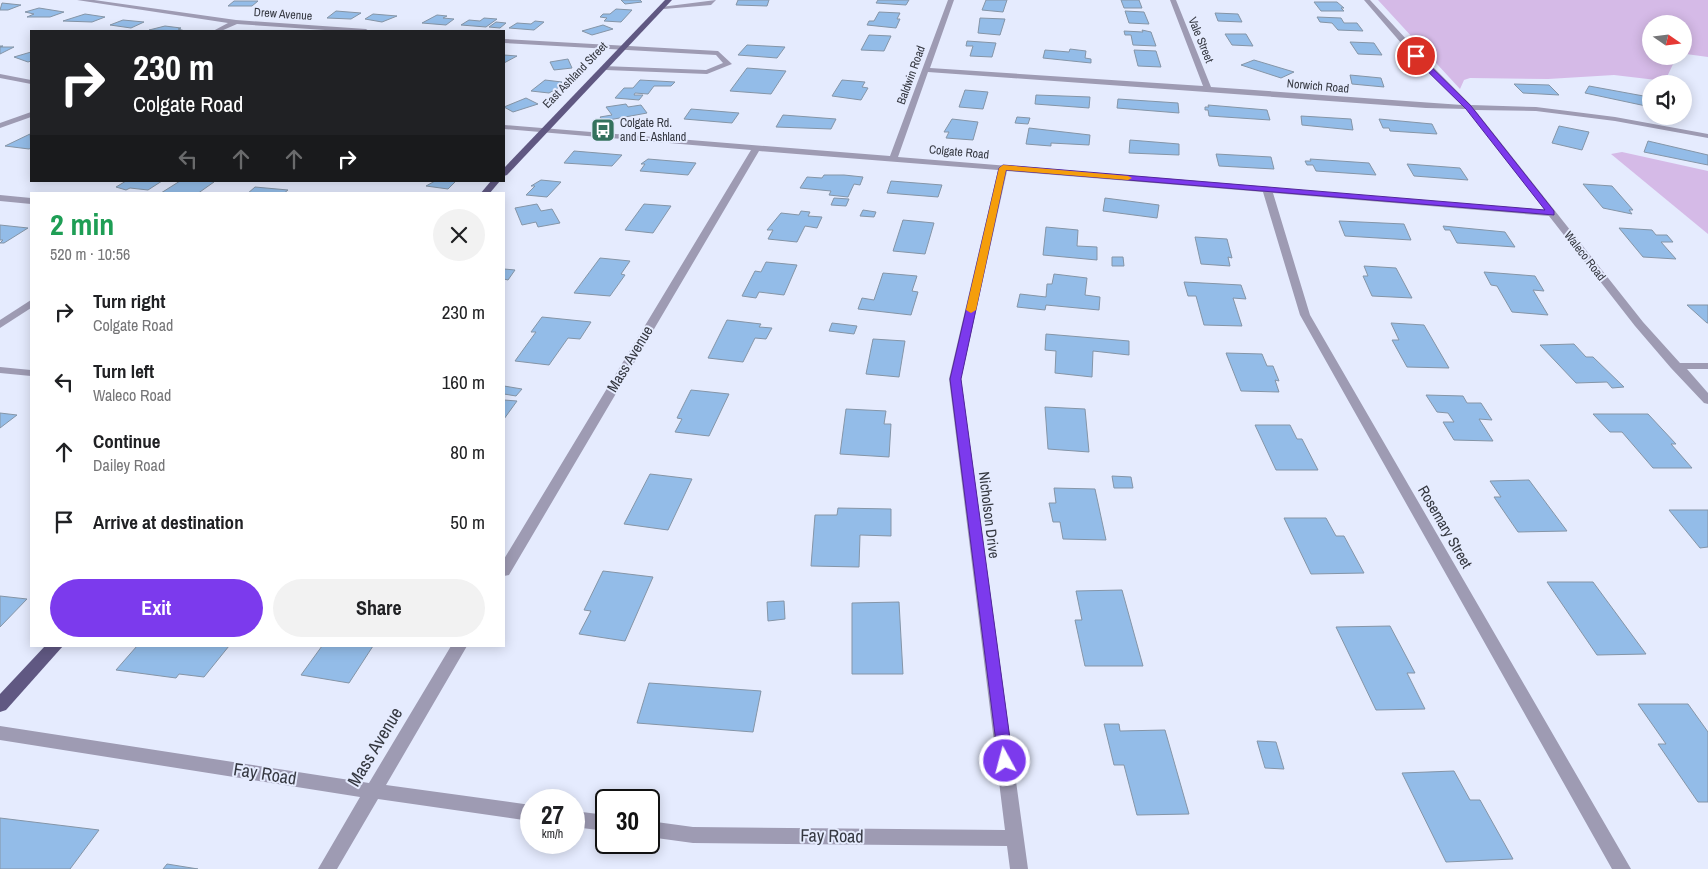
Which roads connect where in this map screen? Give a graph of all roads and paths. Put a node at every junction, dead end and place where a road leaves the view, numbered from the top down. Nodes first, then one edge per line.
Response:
1 (80, 0) edge
2 (669, 0) edge
3 (713, 0) edge
4 (951, 0) edge
5 (1173, 0) edge
6 (1368, 0) edge
7 (664, 7) junction
8 (236, 22) junction
9 (218, 30) edge
10 (352, 30) edge
11 (505, 41) edge
12 (623, 49) junction
13 (606, 68) junction
14 (925, 70) junction
15 (0, 76) edge
16 (30, 82) edge
17 (1208, 89) junction
18 (1468, 107) junction
19 (30, 114) edge
20 (0, 126) edge
21 (505, 127) edge
22 (544, 130) junction
23 (1708, 136) edge
24 (757, 147) junction
25 (893, 159) junction
26 (1003, 168) junction
27 (505, 172) edge
28 (495, 182) edge
29 (1267, 189) junction
30 (486, 192) edge
31 (0, 198) edge
32 (30, 201) edge
33 (1551, 213) junction
34 (30, 304) edge
35 (0, 325) edge
36 (1675, 366) junction
37 (1708, 366) edge
38 (0, 370) edge
39 (30, 373) edge
40 (1708, 400) edge
41 (505, 569) edge
42 (54, 647) edge
43 (458, 647) edge
44 (0, 705) edge
45 (0, 733) edge
46 (372, 791) junction
47 (520, 811) edge
48 (660, 831) edge
49 (1015, 838) junction
50 (327, 869) edge
51 (1019, 869) edge
52 (1622, 869) edge

1 - 8 street, Drew Avenue
2 - 7 main road, East Ashland Street
3 - 7 street
4 - 14 street, Baldwin Road
5 - 17 street, Vale Street
6 - 18 street, Waleco Road
7 - 12 main road, East Ashland Street
8 - 9 street
8 - 10 street, Drew Avenue
11 - 12 street
12 - 13 main road, East Ashland Street
12 - 13 street
13 - 22 main road, East Ashland Street
14 - 17 street, Norwich Road
14 - 25 street, Baldwin Road
15 - 16 street
17 - 18 street, Norwich Road
18 - 23 street, Norwich Road
18 - 33 street, Waleco Road
19 - 20 street
21 - 22 street, Colgate Road
22 - 24 street, Colgate Road
22 - 27 main road, East Ashland Street
24 - 25 street, Colgate Road
24 - 41 street, Mass Avenue
25 - 26 street, Colgate Road
26 - 29 street, Colgate Road
26 - 49 street, Nicholson Drive
28 - 30 main road
29 - 33 street, Colgate Road
29 - 52 street, Rosemary Street
31 - 32 street
33 - 36 street, Waleco Road
34 - 35 street
36 - 37 street
36 - 40 street, Waleco Road
38 - 39 street
42 - 44 main road
43 - 46 street, Mass Avenue
45 - 46 street, Fay Road
46 - 47 street, Fay Road
46 - 50 street, Mass Avenue
48 - 49 street, Fay Road
49 - 51 street, Nicholson Drive

